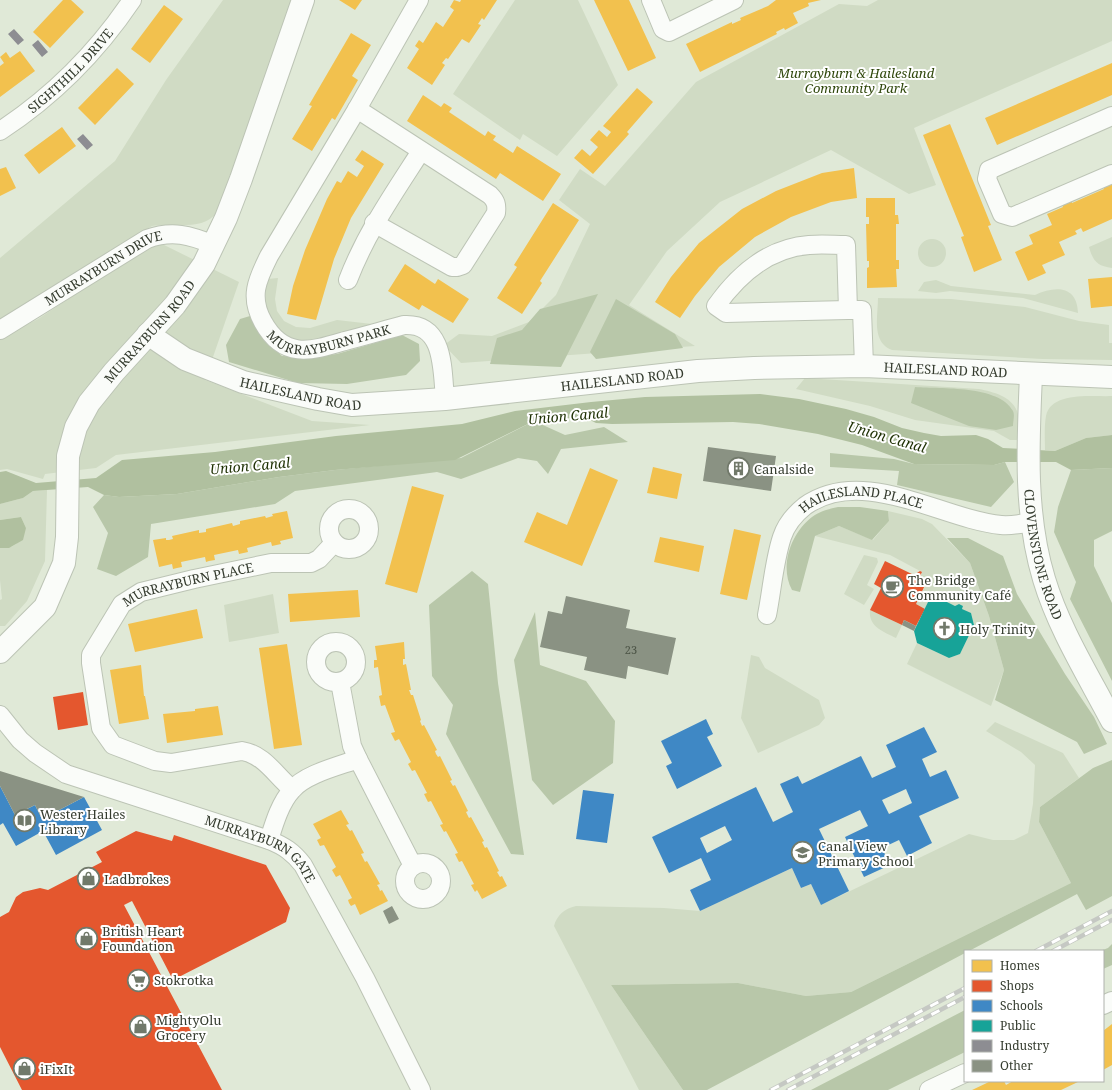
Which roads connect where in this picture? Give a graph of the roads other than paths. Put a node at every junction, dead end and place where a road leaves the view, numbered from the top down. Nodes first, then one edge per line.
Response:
1 (132, 0) edge
2 (303, 0) edge
3 (419, 0) edge
4 (651, 0) edge
5 (734, 0) edge
6 (357, 109) junction
7 (1112, 116) edge
8 (0, 132) edge
9 (421, 151) junction
10 (1112, 174) edge
11 (374, 223) junction
12 (214, 245) junction
13 (348, 280) dead end
14 (848, 310) junction
15 (0, 330) edge
16 (148, 334) junction
17 (864, 366) junction
18 (1031, 375) junction
19 (1112, 377) edge
20 (445, 399) junction
21 (1031, 522) junction
22 (334, 543) dead end
23 (767, 615) dead end
24 (0, 652) edge
25 (340, 682) dead end
26 (0, 715) edge
27 (1112, 721) edge
28 (358, 759) junction
29 (292, 789) junction
30 (269, 840) junction
31 (413, 866) dead end
32 (964, 1073) edge
33 (935, 1089) edge
34 (421, 1090) edge

1 - 8 street, SIGHTHILL DRIVE
2 - 12 street, MURRAYBURN ROAD
3 - 6 street, MURRAYBURN PARK
4 - 5 street
6 - 9 street
6 - 20 street, MURRAYBURN PARK
7 - 10 street
9 - 11 street
9 - 11 street
11 - 13 street
12 - 15 street, MURRAYBURN DRIVE
12 - 16 street, MURRAYBURN ROAD
14 - 14 street
14 - 17 street
16 - 20 street, HAILESLAND ROAD
16 - 24 street, MURRAYBURN ROAD
17 - 18 street, HAILESLAND ROAD
17 - 20 street, HAILESLAND ROAD
18 - 19 street, HAILESLAND ROAD
18 - 21 street, CLOVENSTONE ROAD
21 - 23 street, HAILESLAND PLACE
21 - 27 street, CLOVENSTONE ROAD
22 - 29 street, MURRAYBURN PLACE
25 - 28 street
26 - 30 street, MURRAYBURN GATE
28 - 29 street
28 - 31 street
29 - 30 street
30 - 34 street, MURRAYBURN GATE
32 - 33 street

